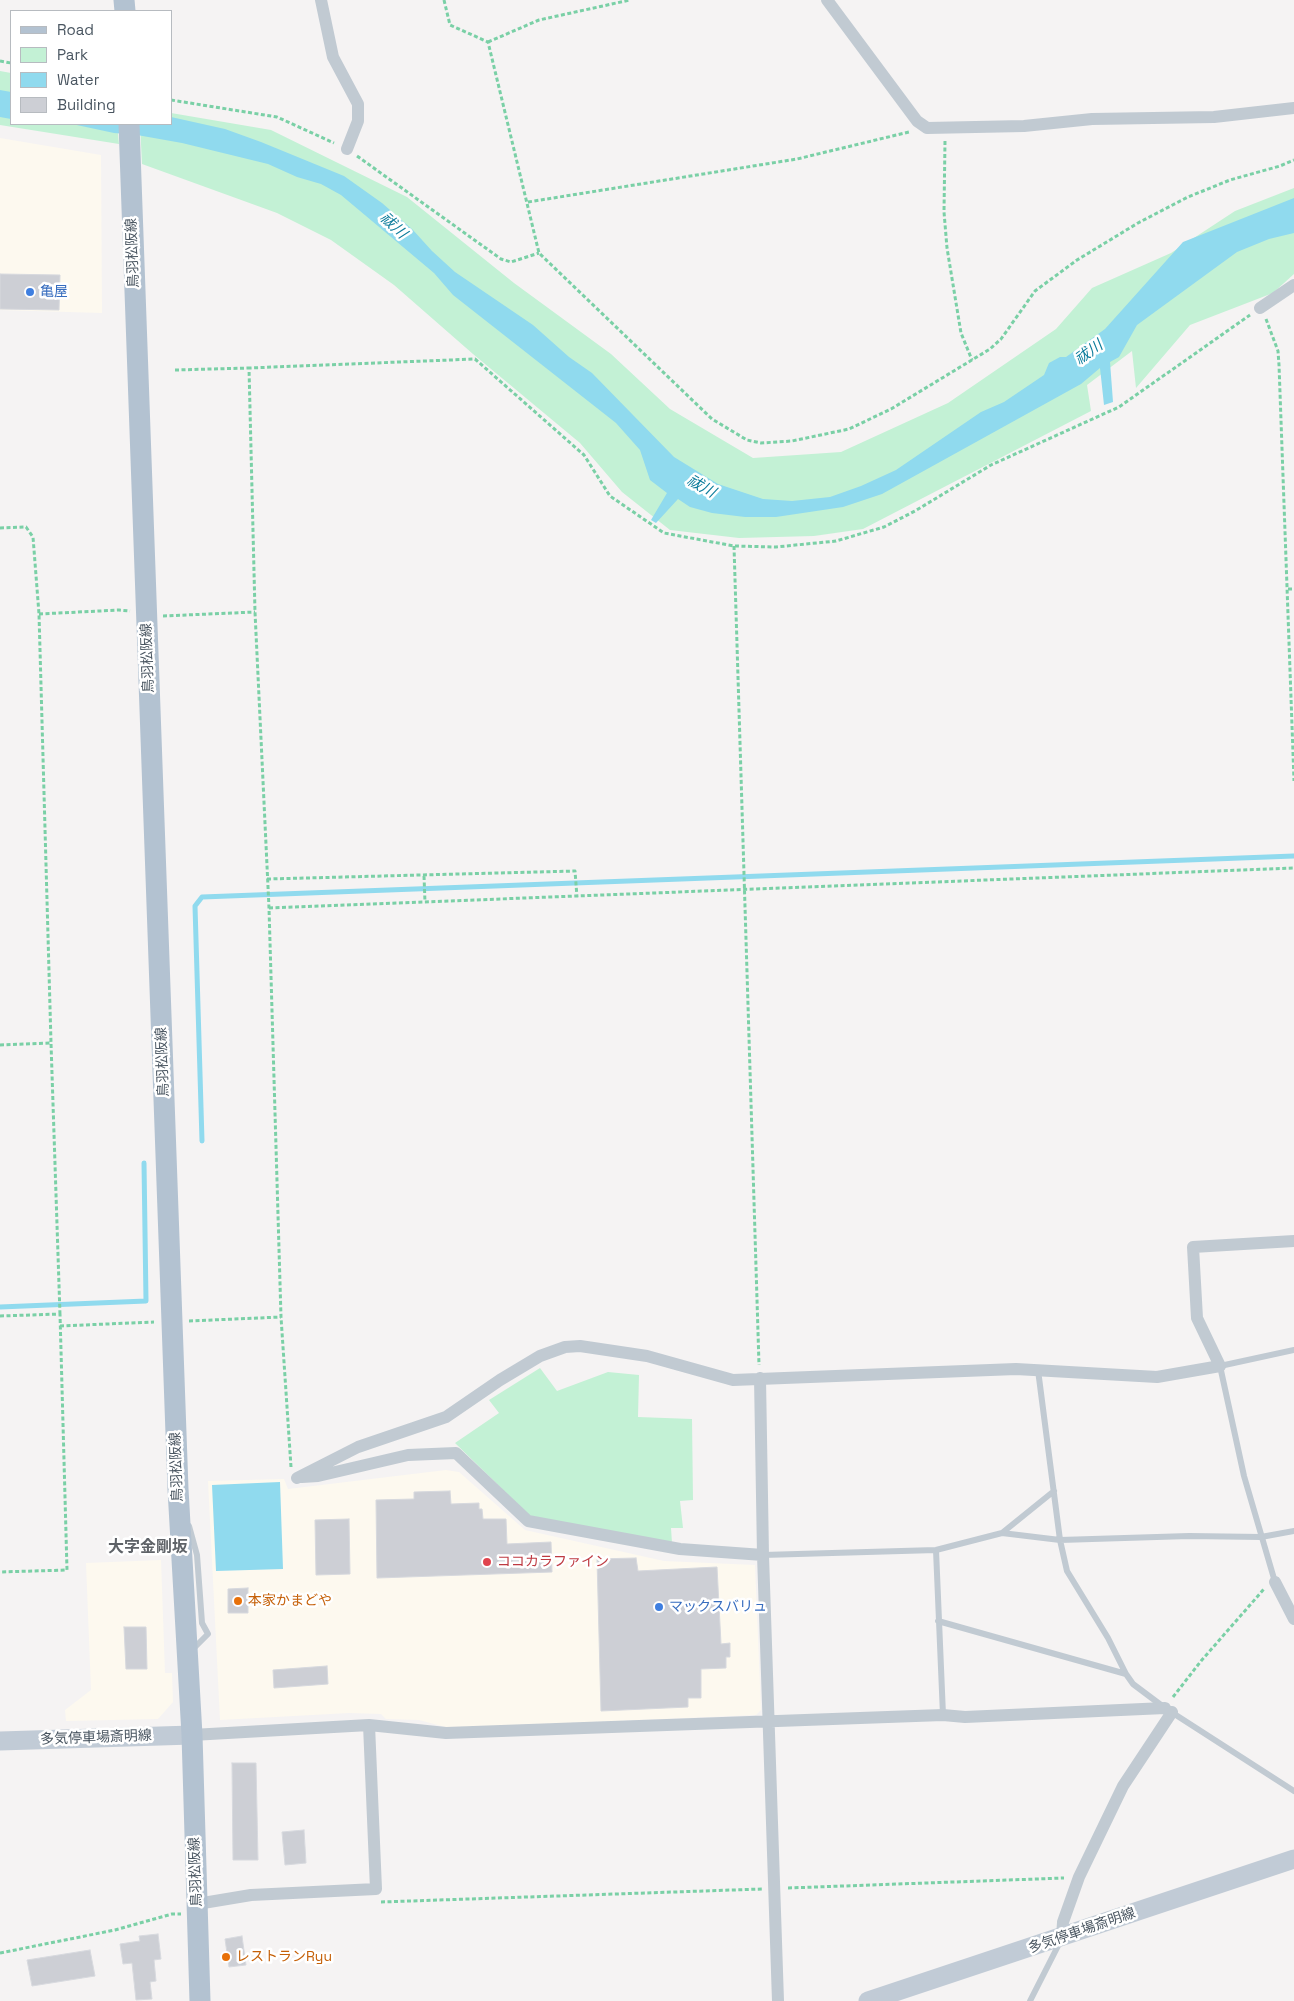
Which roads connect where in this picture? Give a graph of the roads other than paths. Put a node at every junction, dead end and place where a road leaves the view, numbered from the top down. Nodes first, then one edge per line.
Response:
1 (321, 0) edge
2 (826, 0) edge
3 (1294, 108) edge
4 (129, 125) edge
5 (347, 149) road end
6 (1294, 285) edge
7 (1260, 308) road end
8 (1294, 1241) edge
9 (1294, 1350) edge
10 (1220, 1366) junction
11 (1038, 1370) junction
12 (760, 1378) junction
13 (1054, 1491) junction
14 (1294, 1531) edge
15 (1002, 1533) junction
16 (1261, 1537) junction
17 (1060, 1540) junction
18 (936, 1550) junction
19 (763, 1555) junction
20 (1274, 1582) joint
21 (1294, 1619) edge
22 (938, 1621) junction
23 (1126, 1674) junction
24 (1169, 1710) junction
25 (943, 1716) junction
26 (768, 1722) junction
27 (369, 1725) junction
28 (192, 1735) junction
29 (0, 1741) edge
30 (1294, 1790) edge
31 (1294, 1859) edge
32 (197, 1910) junction
33 (1062, 1938) junction
34 (200, 2001) edge
35 (778, 2001) edge
36 (868, 2001) edge
37 (1030, 2001) edge

1 - 5 street
2 - 3 street
4 - 28 main road, 鳥羽松阪線
6 - 7 street
8 - 10 street
9 - 10 lane
10 - 11 street
10 - 16 lane
11 - 12 street
11 - 13 lane
12 - 19 street
12 - 19 street
13 - 15 lane
13 - 17 lane
14 - 16 lane
15 - 17 lane
15 - 18 lane
16 - 17 lane
16 - 20 lane
17 - 23 lane
18 - 19 lane
18 - 22 lane
19 - 26 street
20 - 21 street
22 - 23 lane
22 - 25 lane
23 - 24 lane
24 - 25 street
24 - 30 lane
24 - 33 street
25 - 26 street
26 - 27 street
26 - 35 street
27 - 28 street
27 - 32 street
28 - 29 main road, 多気停車場斎明線
28 - 32 main road, 鳥羽松阪線
31 - 33 main road, 多気停車場斎明線
32 - 34 main road, 鳥羽松阪線
33 - 36 main road, 多気停車場斎明線
33 - 37 lane

